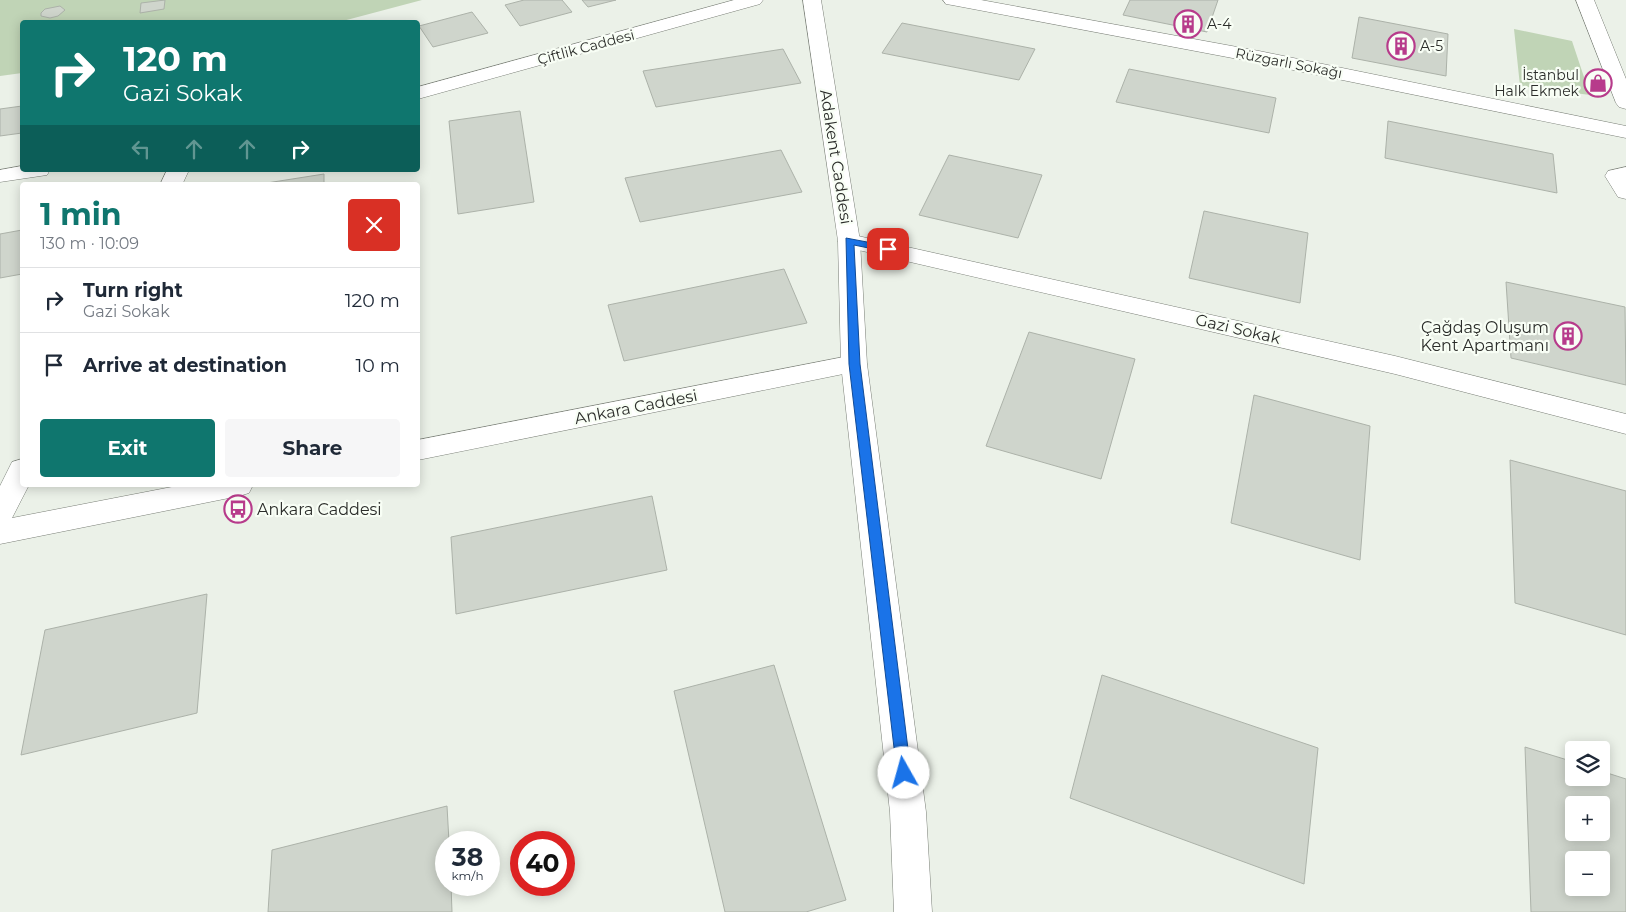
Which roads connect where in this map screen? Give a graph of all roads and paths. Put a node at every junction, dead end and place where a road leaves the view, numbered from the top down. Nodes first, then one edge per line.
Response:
1 (754, 0) edge
2 (812, 0) edge
3 (952, 0) edge
4 (1585, 0) edge
5 (420, 92) edge
6 (1626, 103) edge
7 (1626, 132) edge
8 (26, 172) edge
9 (1626, 173) edge
10 (0, 176) edge
11 (1626, 192) edge
12 (849, 241) junction
13 (854, 364) junction
14 (1626, 424) edge
15 (420, 450) edge
16 (20, 474) edge
17 (228, 487) edge
18 (0, 514) edge
19 (0, 532) edge
20 (913, 912) edge

1 - 5 street, Çiftlik Caddesi
2 - 12 street, Adakent Caddesi
3 - 7 street, Rüzgarlı Sokağı
4 - 6 street
8 - 10 street
9 - 11 street
12 - 13 street, Adakent Caddesi
12 - 14 street, Gazi Sokak
13 - 15 street, Ankara Caddesi
13 - 20 street, Adakent Caddesi
16 - 18 street
17 - 19 street

